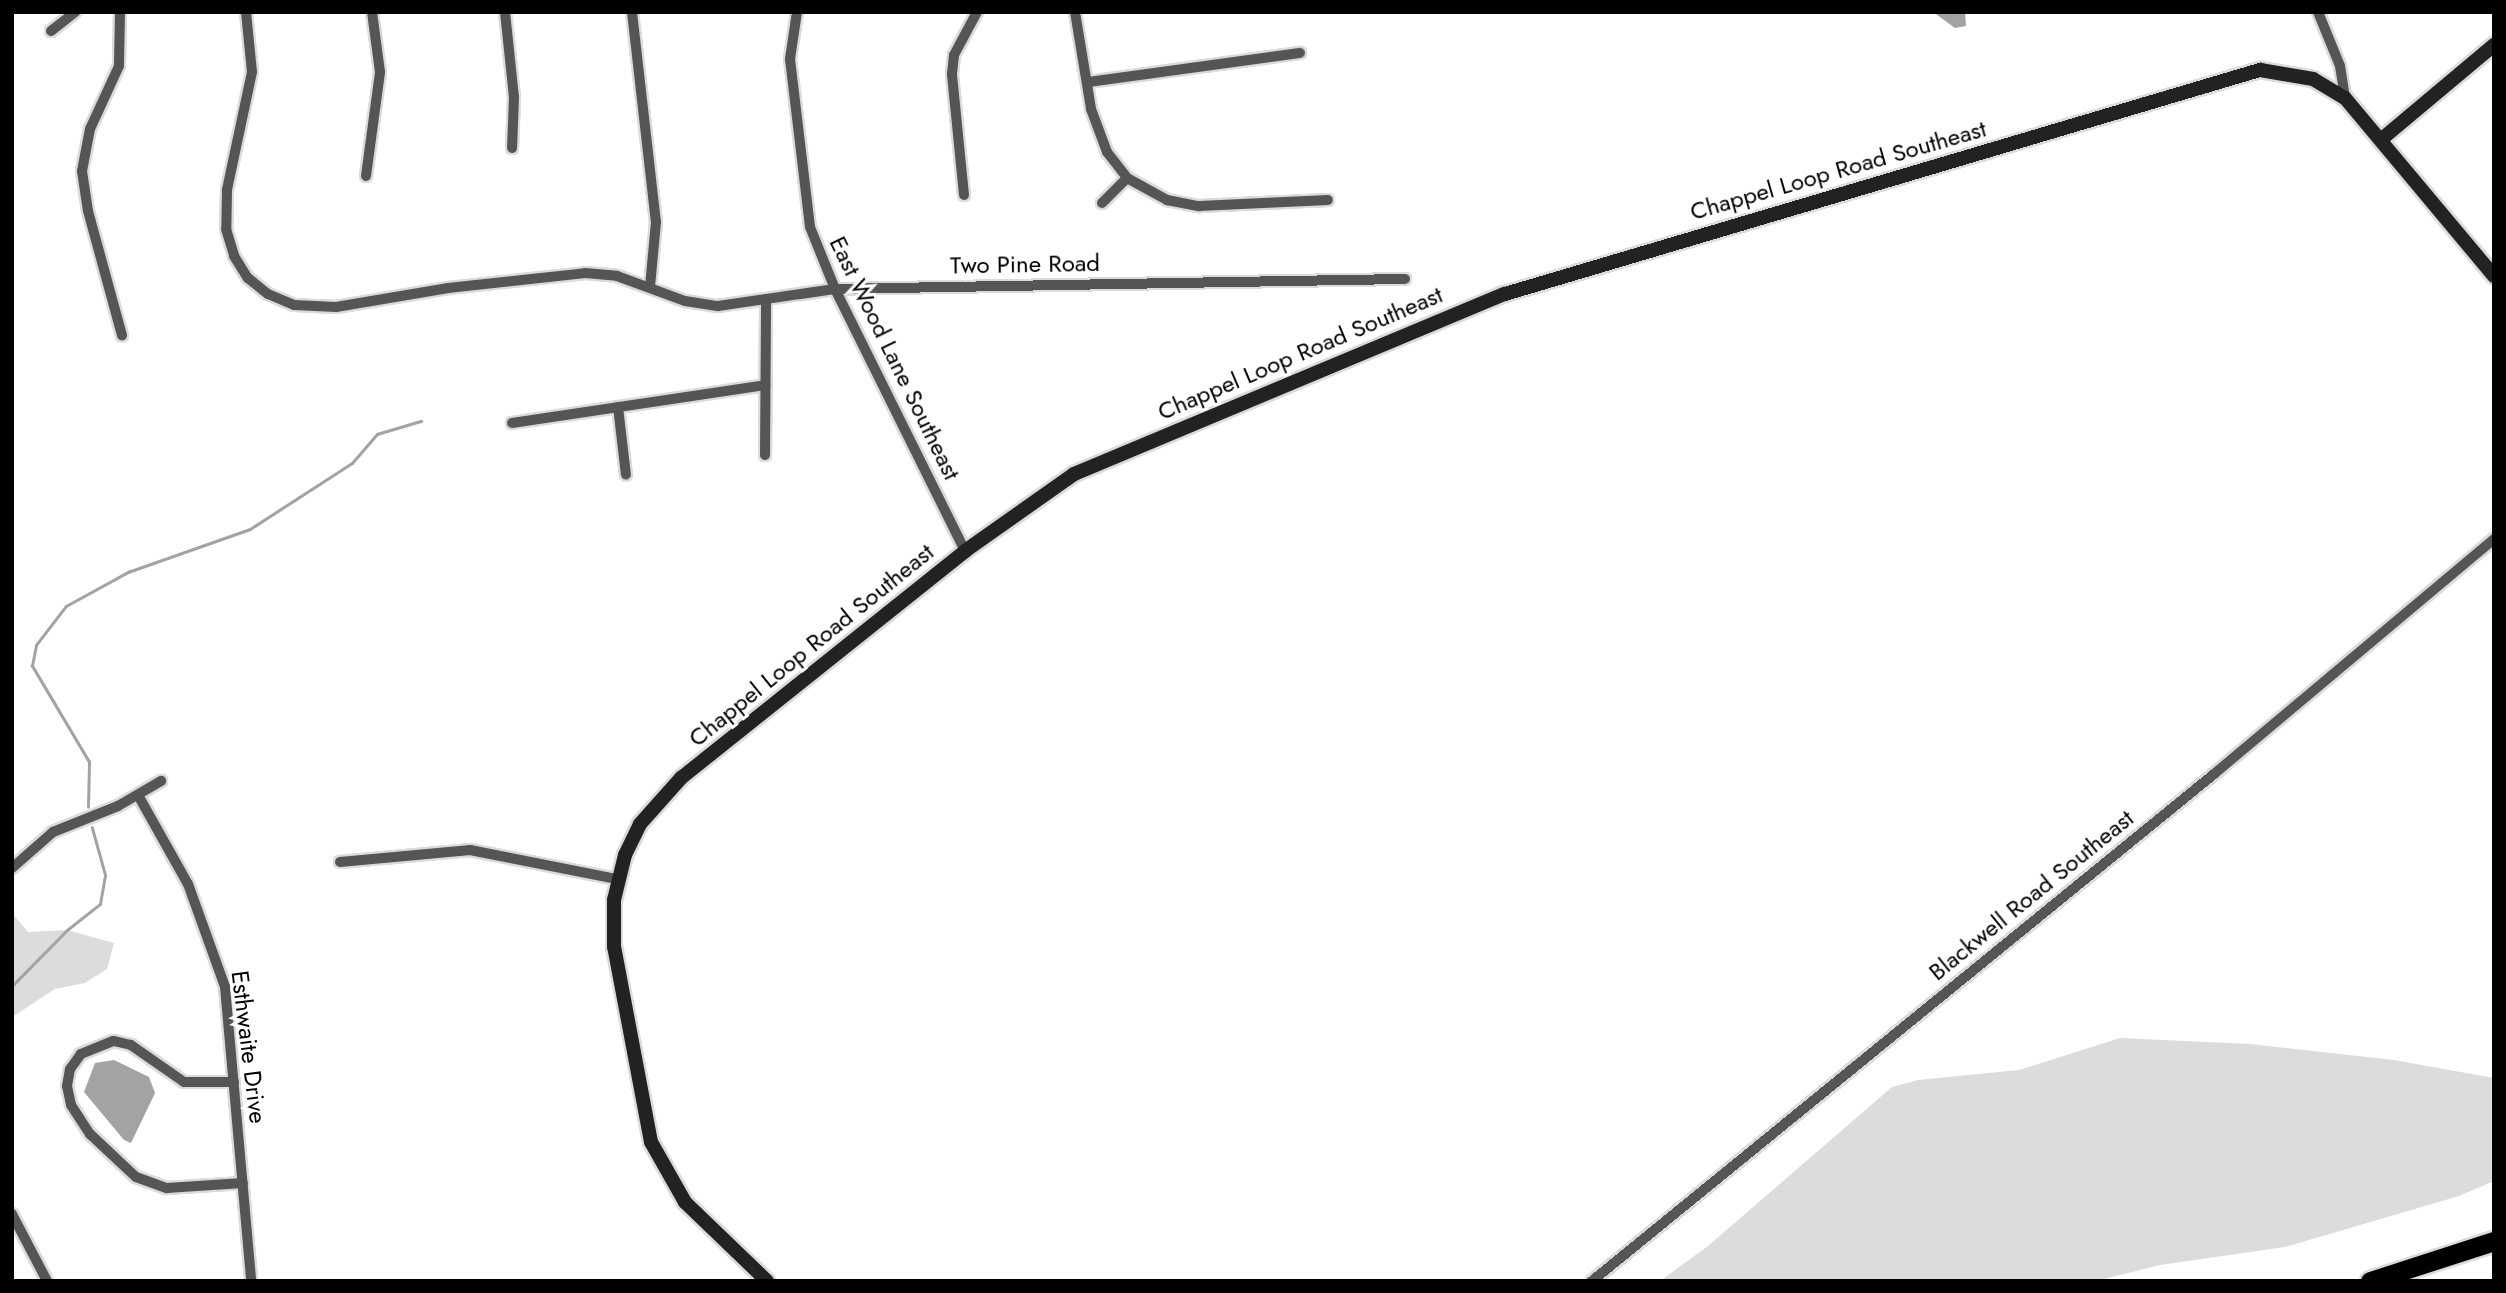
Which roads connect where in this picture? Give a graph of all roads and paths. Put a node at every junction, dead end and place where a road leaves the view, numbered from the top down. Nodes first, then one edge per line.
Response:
1 (75, 12) edge
2 (120, 12) edge
3 (246, 12) edge
4 (372, 12) edge
5 (505, 12) edge
6 (632, 12) edge
7 (797, 12) edge
8 (977, 12) edge
9 (1075, 12) edge
10 (2318, 12) edge
11 (51, 30) dead end
12 (2494, 45) edge
13 (1300, 53) dead end
14 (1088, 82) junction
15 (2345, 98) junction
16 (2383, 138) junction
17 (512, 148) dead end
18 (366, 176) dead end
19 (1127, 178) junction
20 (964, 195) dead end
21 (1328, 200) dead end
22 (1102, 204) dead end
23 (2494, 276) edge
24 (1405, 279) dead end
25 (650, 287) junction
26 (835, 289) junction
27 (766, 299) junction
28 (122, 335) dead end
29 (765, 385) junction
30 (618, 407) junction
31 (512, 423) dead end
32 (765, 455) dead end
33 (626, 475) dead end
34 (2494, 539) edge
35 (965, 551) junction
36 (161, 781) dead end
37 (138, 794) junction
38 (340, 862) dead end
39 (12, 868) edge
40 (617, 879) junction
41 (234, 1082) junction
42 (243, 1183) junction
43 (12, 1214) edge
44 (2494, 1241) edge
45 (47, 1281) edge
46 (251, 1281) edge
47 (767, 1281) edge
48 (1592, 1281) edge
49 (2370, 1281) edge

1 - 11 street
2 - 28 street
3 - 25 street, Two Pine Road
4 - 18 street
5 - 17 street
6 - 25 street
7 - 26 street, East Wood Lane Southeast
8 - 20 street
9 - 14 street
10 - 15 street
12 - 16 street
13 - 14 street
14 - 19 street
15 - 16 street, Chappel Loop Road Southeast
15 - 35 street, Chappel Loop Road Southeast
16 - 23 street, Chappel Loop Road Southeast
19 - 21 street
19 - 22 street
24 - 26 street, Two Pine Road
25 - 27 street, Two Pine Road
26 - 27 street, Two Pine Road
26 - 35 street, East Wood Lane Southeast
27 - 29 street
29 - 30 street
29 - 32 street
30 - 31 street
30 - 33 street
34 - 48 street, Blackwell Road Southeast
35 - 40 street, Chappel Loop Road Southeast
36 - 37 street
37 - 39 street
37 - 41 street, Esthwaite Drive
38 - 40 street
40 - 47 street, Chappel Loop Road Southeast
41 - 42 street, Esthwaite Drive
41 - 42 street
42 - 46 street, Esthwaite Drive
43 - 45 street
44 - 49 highway

